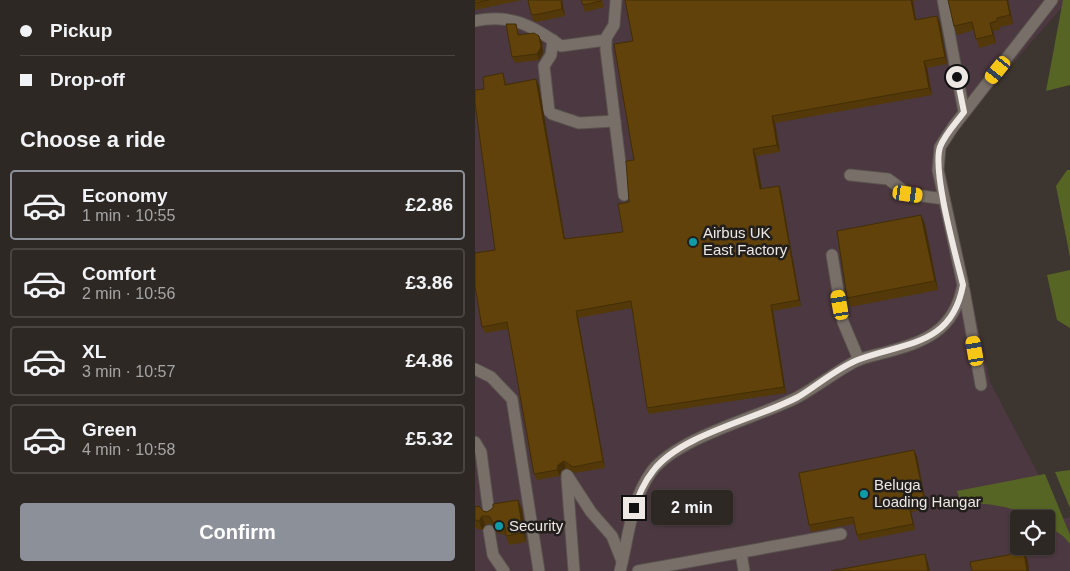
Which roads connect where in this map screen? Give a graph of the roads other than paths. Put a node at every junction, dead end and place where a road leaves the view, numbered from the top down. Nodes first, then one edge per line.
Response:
1 (616, 0) edge
2 (943, 0) edge
3 (1053, 0) edge
4 (475, 20) edge
5 (553, 40) junction
6 (606, 40) junction
7 (964, 112) junction
8 (615, 121) junction
9 (850, 175) dead end
10 (624, 195) dead end
11 (944, 199) junction
12 (831, 255) dead end
13 (963, 285) junction
14 (859, 360) junction
15 (475, 368) edge
16 (981, 384) dead end
17 (475, 442) edge
18 (489, 514) edge
19 (489, 531) dead end
20 (841, 534) dead end
21 (741, 553) junction
22 (621, 567) edge
23 (504, 571) edge
24 (539, 571) edge
25 (574, 571) edge
26 (639, 571) edge
27 (745, 571) edge

1 - 6 street
2 - 7 street
3 - 7 street
4 - 5 street
5 - 6 street
5 - 8 street
6 - 8 street
7 - 11 street
8 - 10 street
9 - 11 street
11 - 13 street
12 - 14 street
13 - 14 street
13 - 16 street
14 - 22 street
15 - 24 street
17 - 18 street
19 - 23 street
20 - 21 street
21 - 26 street
21 - 27 street
22 - 25 street

